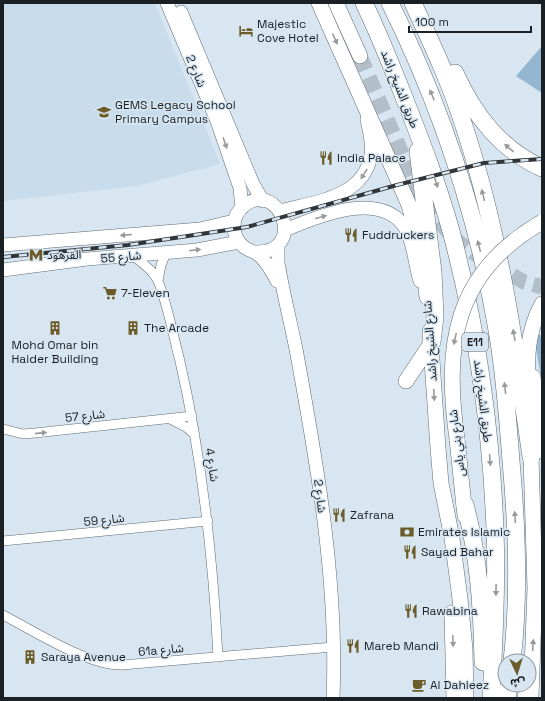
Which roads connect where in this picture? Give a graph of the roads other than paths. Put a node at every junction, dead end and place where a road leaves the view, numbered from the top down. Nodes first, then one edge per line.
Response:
1 (167, 3) edge
2 (177, 3) edge
3 (319, 3) edge
4 (336, 3) edge
5 (364, 3) edge
6 (390, 3) edge
7 (417, 6) edge
8 (360, 56) tunnel mouth
9 (366, 109) junction
10 (414, 122) junction
11 (455, 157) junction
12 (542, 168) edge
13 (263, 201) junction
14 (242, 208) junction
15 (280, 211) junction
16 (234, 220) junction
17 (542, 222) edge
18 (285, 230) junction
19 (149, 233) junction
20 (239, 242) junction
21 (278, 244) junction
22 (3, 245) edge
23 (255, 252) junction
24 (166, 253) junction
25 (136, 256) junction
26 (3, 270) edge
27 (158, 281) junction
28 (284, 296) junction
29 (427, 300) junction
30 (542, 304) edge
31 (532, 330) junction
32 (432, 342) junction
33 (406, 381) dead end
34 (540, 410) edge
35 (192, 416) junction
36 (170, 419) junction
37 (3, 429) edge
38 (195, 435) junction
39 (536, 454) edge
40 (464, 506) junction
41 (448, 518) junction
42 (208, 521) junction
43 (3, 541) edge
44 (3, 615) edge
45 (514, 640) junction
46 (332, 647) junction
47 (513, 653) edge
48 (515, 653) edge
49 (531, 653) edge
50 (218, 657) junction
51 (333, 698) edge
52 (454, 698) edge
53 (466, 698) edge
54 (474, 698) edge
55 (486, 698) edge
56 (491, 698) edge

1 -> 14 street, شارع 2
2 - 13 street, شارع 2
3 -> 9 main road, شارع الشيخ راشد
4 - 8 main road
5 - 10 highway, طريق الشيخ راشد / E11
11 -> 6 highway, طريق الشيخ راشد / E11
7 - 11 highway
12 -> 7 highway
39 -> 7 highway
9 -> 15 street
9 - 29 main road, شارع الشيخ راشد
10 - 32 highway
10 -> 56 highway, طريق الشيخ راشد / E11
45 -> 11 highway, طريق الشيخ راشد / E11
13 - 14 street
13 - 15 street
14 - 16 street
15 - 18 street
16 - 19 street, شارع 55
16 - 20 street
17 -> 40 main road, شارع بني ياس, bridge
18 - 21 street
18 -> 29 street
19 -> 22 street, شارع 55
19 - 25 street
20 - 23 street
24 -> 20 street, شارع 55
21 - 23 street
21 - 28 street, شارع 2
23 - 28 street, شارع 2
24 - 25 street, شارع 55
24 - 27 street, شارع 4
25 - 26 street, شارع 55
25 - 27 street, شارع 4
27 - 35 street, شارع 4
28 - 46 street, شارع 2
29 - 32 main road, شارع الشيخ راشد
30 - 31 main road
31 - 34 main road
31 - 39 main road
32 - 33 main road
32 -> 41 main road, شارع الشيخ راشد
34 - 39 main road
35 - 36 street, شارع 57
35 - 38 street, شارع 4
37 -> 36 street, شارع 57
36 - 38 street
38 - 42 street, شارع 4
49 -> 39 main road
40 - 54 main road, شارع بني ياس
40 - 55 highway
41 -> 52 main road
41 - 53 main road, شارع الشيخ راشد
42 - 43 street, شارع 59
42 - 50 street, شارع 4
44 - 50 street, 61a شارع
45 - 47 highway, طريق الشيخ راشد / E11
45 - 48 highway
46 - 50 street, 61a شارع
46 - 51 street, شارع 2

